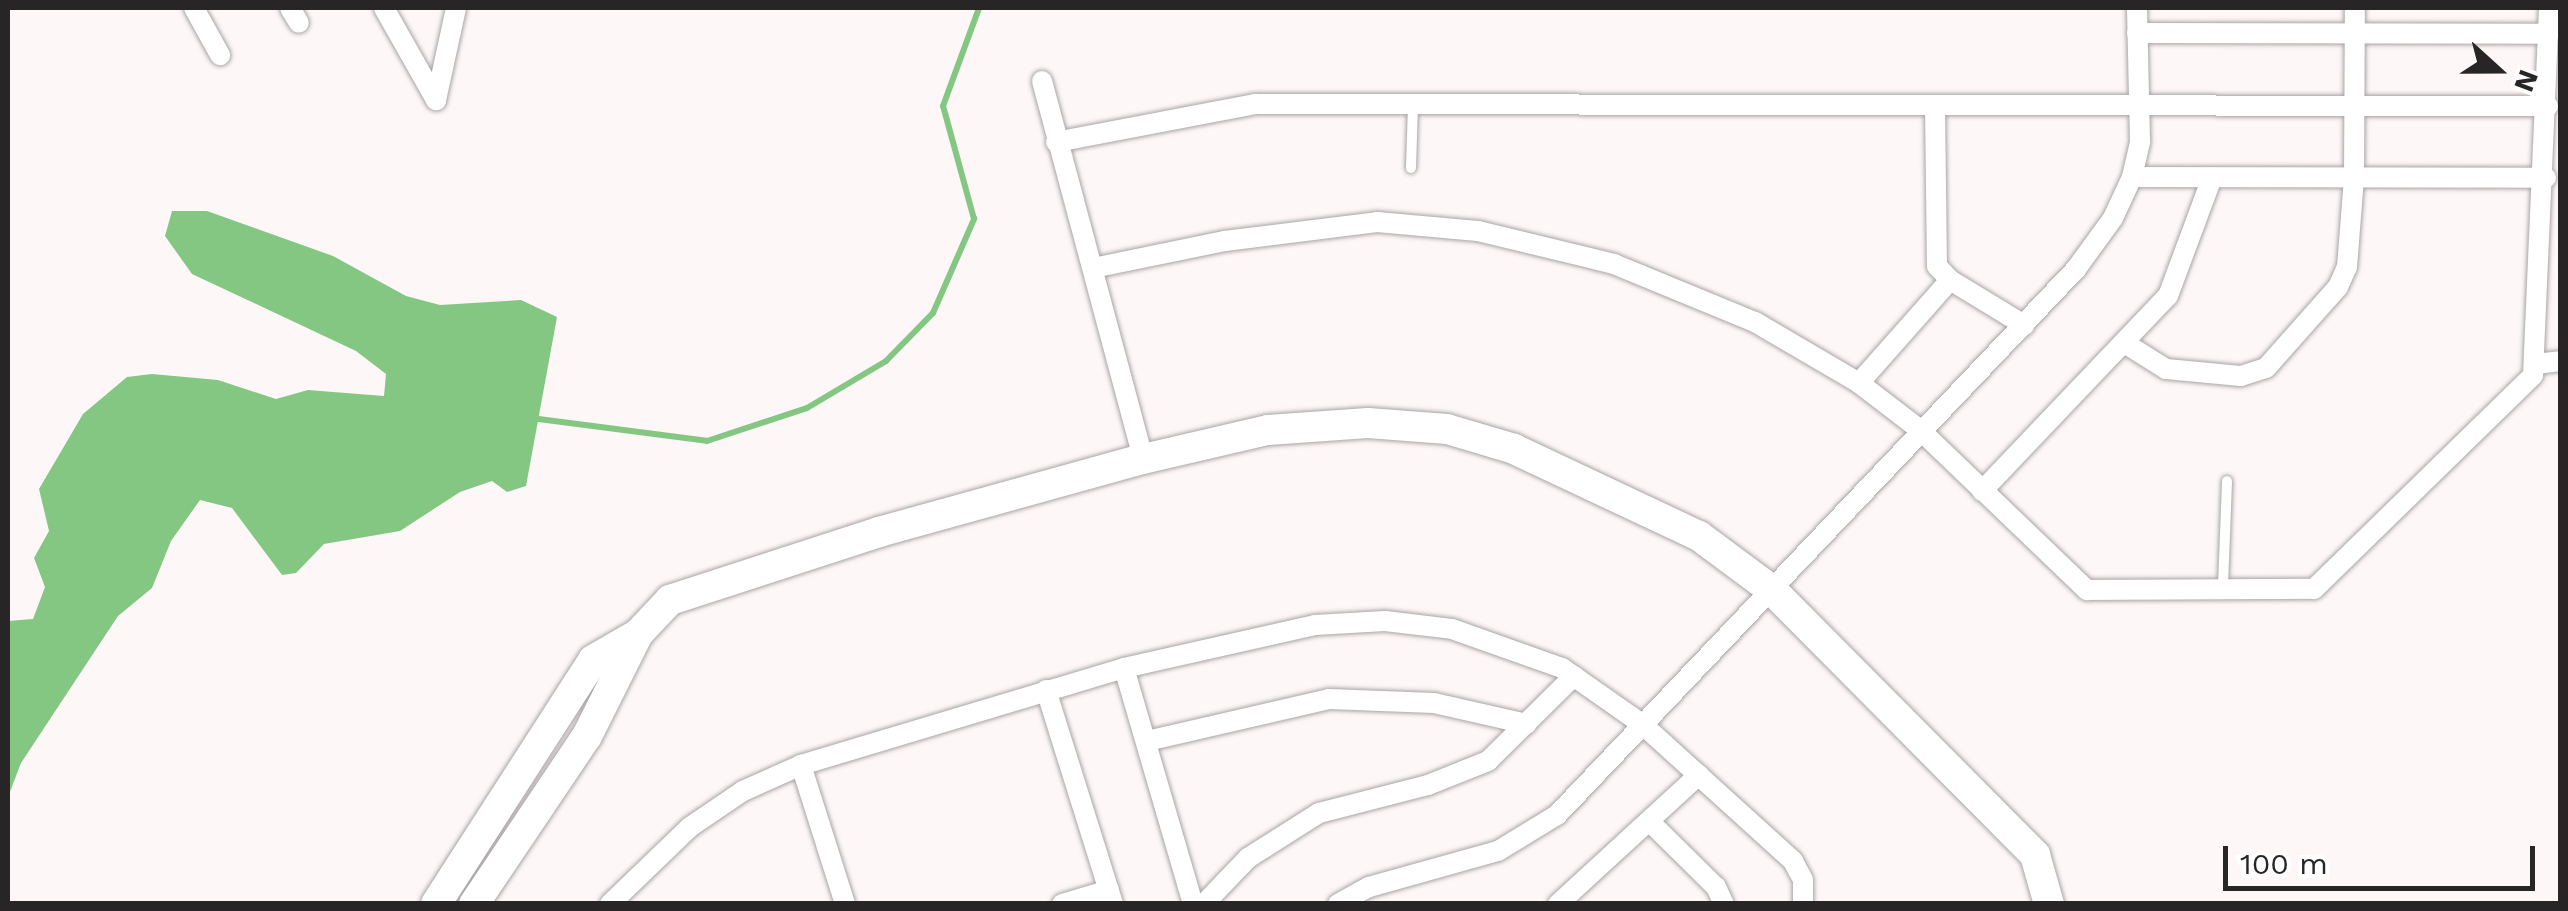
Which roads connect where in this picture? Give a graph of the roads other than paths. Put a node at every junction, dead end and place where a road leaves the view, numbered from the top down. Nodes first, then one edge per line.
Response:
1 (194, 8) edge
2 (384, 8) edge
3 (456, 8) edge
4 (2137, 8) edge
5 (2355, 8) edge
6 (2549, 8) edge
7 (2136, 33) junction
8 (2355, 34) junction
9 (2549, 34) junction
10 (220, 55) dead end
11 (1042, 82) dead end
12 (1413, 102) junction
13 (2138, 104) junction
14 (1935, 106) junction
15 (2354, 106) junction
16 (2548, 106) junction
17 (1056, 142) junction
18 (1411, 168) dead end
19 (2132, 177) junction
20 (2212, 178) junction
21 (2354, 178) junction
22 (2546, 178) junction
23 (1093, 268) junction
24 (1950, 280) junction
25 (2024, 325) junction
26 (2126, 344) junction
27 (2560, 361) edge
28 (2536, 364) junction
29 (1859, 383) junction
30 (1918, 430) junction
31 (1143, 460) junction
32 (2227, 480) dead end
33 (1982, 490) junction
34 (2223, 586) junction
35 (1773, 591) junction
36 (638, 634) junction
37 (1124, 668) junction
38 (1574, 676) junction
39 (1046, 690) junction
40 (1527, 724) junction
41 (1642, 724) junction
42 (1148, 741) junction
43 (801, 765) junction
44 (1698, 776) junction
45 (1649, 821) junction
46 (1111, 897) edge
47 (436, 904) edge
48 (474, 904) edge
49 (610, 904) edge
50 (845, 904) edge
51 (1062, 904) edge
52 (1193, 904) edge
53 (1204, 904) edge
54 (1338, 904) edge
55 (1558, 904) edge
56 (1724, 904) edge
57 (1803, 904) edge
58 (2049, 904) edge

1 - 10 street
2 - 3 street
4 - 7 street
5 - 8 street
6 - 9 street
7 - 8 street
7 - 13 street
8 - 9 street
8 - 15 street
9 - 16 street
11 - 17 street
12 - 14 street
12 - 17 street
12 - 18 lane
13 - 14 street
13 - 15 street
13 - 19 street
14 - 24 street
15 - 16 street
15 - 21 street
16 - 22 street
17 - 23 street
19 - 20 street
19 - 25 street
20 - 21 street
20 - 26 street
21 - 22 street
21 - 26 street
22 - 28 street
23 - 29 street
23 - 31 street
24 - 25 street
24 - 29 street
25 - 30 street
26 - 33 street
27 - 28 street
28 - 34 street
29 - 30 street
30 - 33 street
30 - 35 street
31 - 35 street
31 - 36 street
32 - 34 lane
33 - 34 street
35 - 41 street
35 - 58 street
36 - 47 street
36 - 48 street
37 - 38 street
37 - 39 street
37 - 42 street
38 - 40 street
38 - 41 street
39 - 43 street
39 - 46 street
40 - 42 street
40 - 53 street
41 - 44 street
41 - 54 street
42 - 52 street
43 - 49 street
43 - 50 street
44 - 45 street
44 - 57 street
45 - 55 street
45 - 56 street
46 - 51 street

